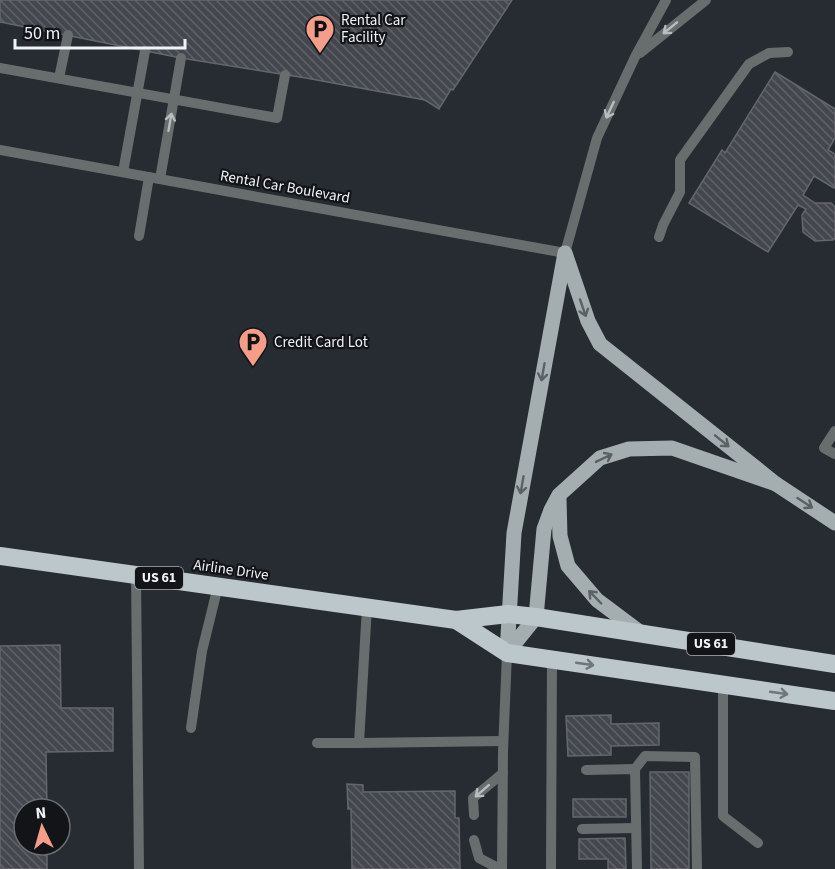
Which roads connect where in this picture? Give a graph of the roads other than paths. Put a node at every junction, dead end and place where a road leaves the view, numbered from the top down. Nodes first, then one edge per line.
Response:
1 (666, 0) edge
2 (706, 0) edge
3 (68, 35) dead end
4 (145, 51) dead end
5 (788, 52) dead end
6 (635, 57) junction
7 (182, 58) dead end
8 (0, 68) edge
9 (285, 75) dead end
10 (59, 78) junction
11 (0, 150) edge
12 (123, 172) junction
13 (154, 178) junction
14 (139, 236) dead end
15 (659, 237) dead end
16 (565, 253) junction
17 (835, 431) edge
18 (835, 454) edge
19 (776, 484) junction
20 (559, 495) junction
21 (835, 523) edge
22 (0, 556) edge
23 (136, 575) junction
24 (218, 586) junction
25 (367, 608) junction
26 (508, 614) junction
27 (536, 617) junction
28 (456, 620) junction
29 (641, 633) junction
30 (507, 653) junction
31 (552, 659) junction
32 (835, 664) edge
33 (723, 684) junction
34 (835, 701) edge
35 (191, 728) dead end
36 (503, 741) junction
37 (359, 743) junction
38 (317, 744) dead end
39 (635, 769) junction
40 (586, 770) dead end
41 (503, 773) junction
42 (474, 814) dead end
43 (636, 828) junction
44 (582, 829) dead end
45 (474, 840) dead end
46 (758, 843) dead end
47 (139, 869) edge
48 (501, 869) edge
49 (551, 869) edge
50 (637, 869) edge
51 (697, 869) edge

1 - 6 lane
2 -> 6 lane
3 - 10 lane
4 - 12 lane
5 - 15 lane
6 -> 16 lane
13 -> 7 lane
8 - 10 lane
9 - 10 lane
11 - 12 lane, Rental Car Boulevard
12 - 13 lane, Rental Car Boulevard
13 - 14 lane
13 - 16 lane, Rental Car Boulevard
16 -> 19 main road
16 -> 26 main road
17 - 18 lane
20 -> 19 main road
19 -> 21 main road
20 - 27 main road
29 -> 20 main road
22 - 23 highway, Airline Drive / US 61
23 - 24 highway, Airline Drive / US 61
23 - 47 lane
24 - 25 highway, Airline Drive / US 61
24 - 35 lane
25 - 28 highway, Airline Drive / US 61
25 - 37 lane
26 - 27 highway, Airline Drive / US 61
26 - 28 highway, Airline Drive / US 61
26 - 30 main road
27 - 29 highway, Airline Drive / US 61
27 - 30 main road
28 - 30 highway, Airline Drive / US 61
29 - 32 highway, Airline Drive / US 61
30 - 31 highway, Airline Drive / US 61
30 - 36 lane
31 -> 33 highway, Airline Drive / US 61
31 - 49 lane
33 -> 34 highway, Airline Drive / US 61
33 - 46 lane
36 - 37 lane
36 - 41 lane
37 - 38 lane
39 - 40 lane
39 - 43 lane
39 - 51 lane
41 -> 42 lane
41 - 48 lane
43 - 44 lane
43 - 50 lane
45 - 48 lane

